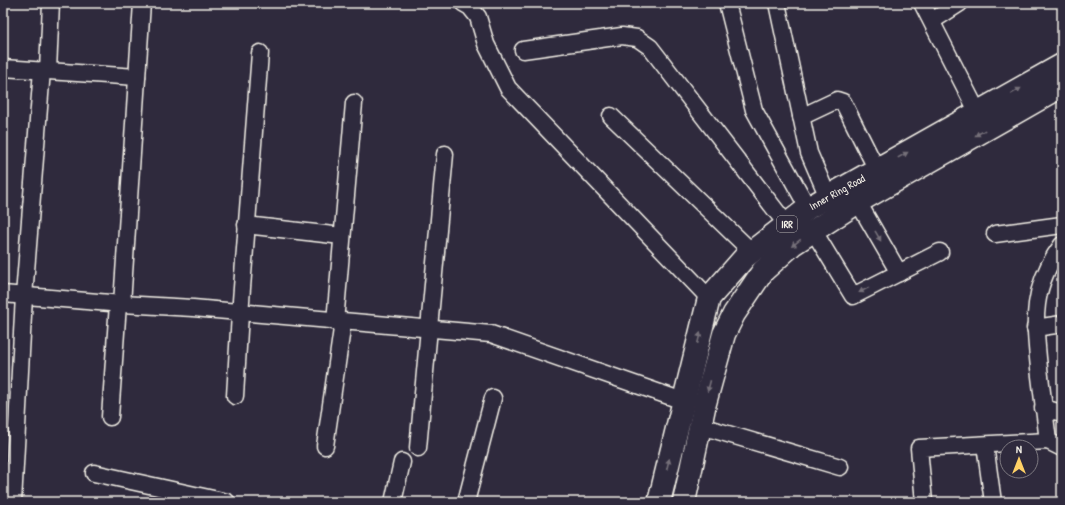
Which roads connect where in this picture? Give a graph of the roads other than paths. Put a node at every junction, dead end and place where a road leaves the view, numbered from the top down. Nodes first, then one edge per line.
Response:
1 (51, 3) edge
2 (142, 3) edge
3 (463, 3) edge
4 (727, 3) edge
5 (777, 3) edge
6 (922, 3) edge
7 (960, 3) edge
8 (932, 21) junction
9 (523, 50) dead end
10 (260, 53) dead end
11 (1062, 65) edge
12 (3, 68) edge
13 (45, 70) junction
14 (137, 77) junction
15 (1062, 86) edge
16 (354, 103) dead end
17 (978, 113) junction
18 (611, 116) dead end
19 (801, 117) junction
20 (445, 154) dead end
21 (877, 170) junction
22 (828, 197) junction
23 (858, 202) junction
24 (808, 208) junction
25 (246, 225) junction
26 (787, 225) junction
27 (1062, 225) edge
28 (813, 230) junction
29 (995, 234) dead end
30 (342, 236) junction
31 (1062, 245) edge
32 (752, 252) junction
33 (940, 252) dead end
34 (899, 273) junction
35 (3, 294) edge
36 (24, 296) junction
37 (708, 298) junction
38 (120, 304) junction
39 (240, 314) junction
40 (339, 322) junction
41 (1062, 324) edge
42 (1034, 328) junction
43 (427, 329) junction
44 (235, 396) dead end
45 (493, 398) dead end
46 (683, 401) junction
47 (1044, 408) junction
48 (1062, 413) edge
49 (110, 417) dead end
50 (701, 426) junction
51 (985, 444) junction
52 (1055, 444) edge
53 (325, 446) dead end
54 (418, 448) dead end
55 (402, 462) dead end
56 (840, 467) dead end
57 (94, 473) dead end
58 (223, 501) edge
59 (14, 502) edge
60 (393, 502) edge
61 (466, 502) edge
62 (659, 502) edge
63 (684, 502) edge
64 (924, 502) edge
65 (993, 502) edge

1 - 13 street
2 - 14 street
3 - 37 street
4 - 24 street
5 - 19 street
6 - 8 street
7 - 8 street
8 - 17 street
9 - 26 street
10 - 25 street
17 -> 11 highway, Inner Ring Road / IRR
12 - 13 street
13 - 14 street
13 - 36 street
14 - 38 street
15 -> 23 highway, Inner Ring Road / IRR
16 - 30 street
21 -> 17 highway, Inner Ring Road / IRR
18 - 32 street
19 - 21 street
19 - 22 street
20 - 43 street
21 - 22 highway, Inner Ring Road / IRR
22 - 24 highway, Inner Ring Road / IRR
23 - 28 highway, Inner Ring Road / IRR
23 -> 34 street
24 - 26 highway, Inner Ring Road / IRR
25 - 30 street
25 - 39 street
26 - 32 highway, Inner Ring Road / IRR
27 - 29 street
34 -> 28 street
28 -> 50 highway, Inner Ring Road / IRR
30 - 40 street
31 - 42 street
32 - 37 highway, Inner Ring Road / IRR
33 - 34 street
35 - 36 street
36 - 38 street
36 - 59 street
46 -> 37 highway
38 - 39 street
38 - 49 street
39 - 40 street
39 - 44 street
40 - 43 street
40 - 53 street
41 - 42 street
42 - 47 street
43 - 46 street
43 - 54 street
45 - 61 street
62 -> 46 highway
47 - 48 street
47 - 52 street
50 - 56 street
50 - 63 highway, Inner Ring Road / IRR
51 - 52 street
51 - 64 street
51 - 65 street
55 - 60 street
57 - 58 street

